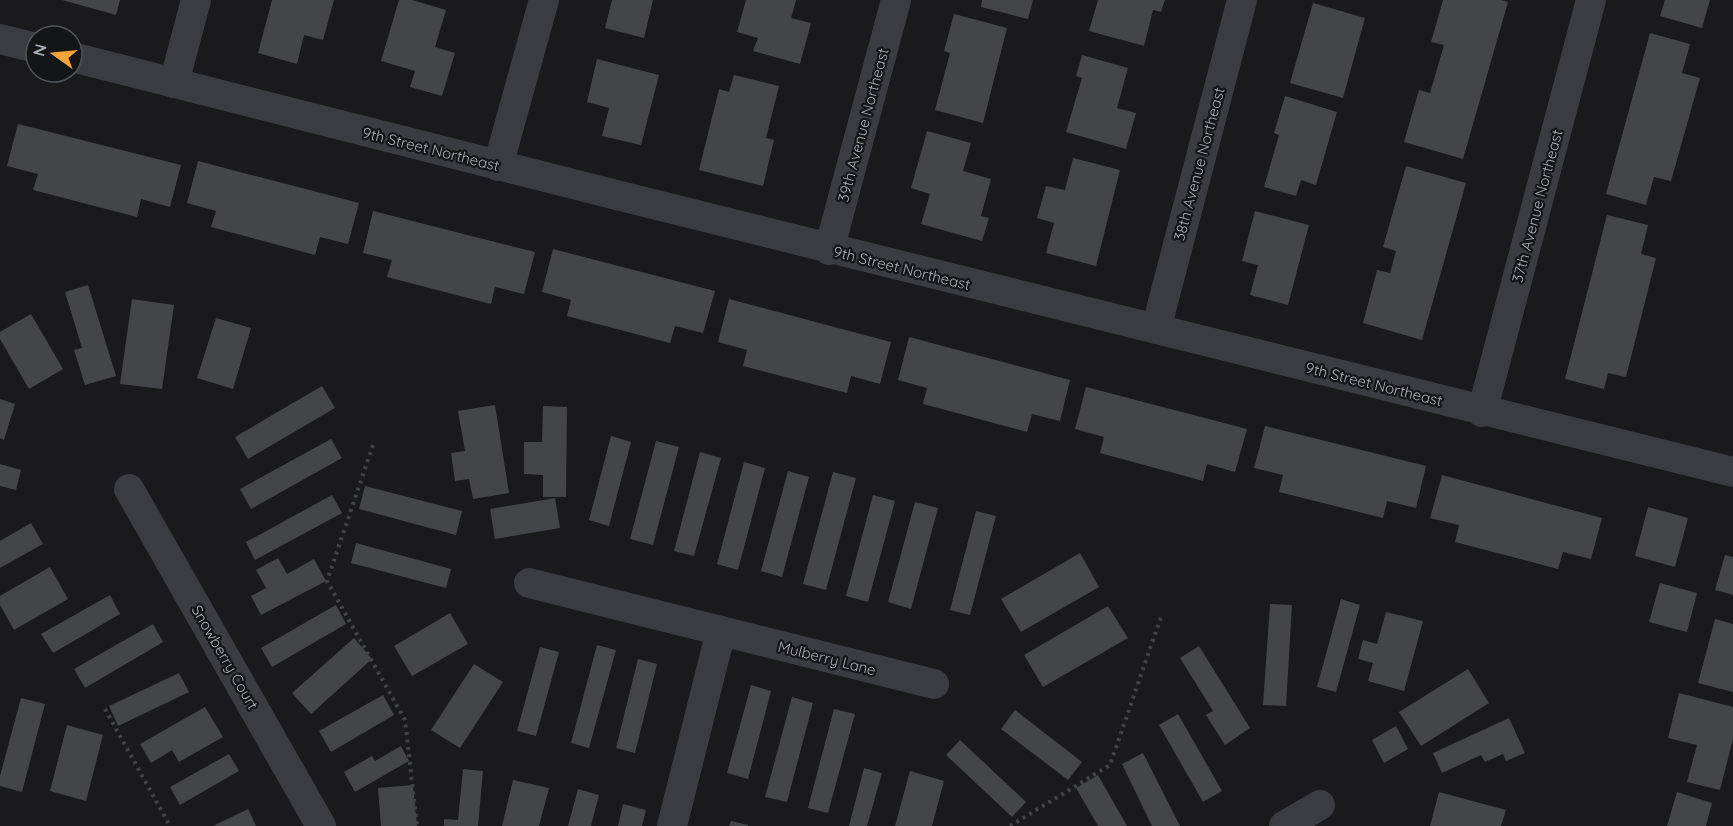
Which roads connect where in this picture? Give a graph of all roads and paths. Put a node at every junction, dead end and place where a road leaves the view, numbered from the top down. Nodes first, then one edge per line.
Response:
1 (196, 0) edge
2 (544, 0) edge
3 (896, 0) edge
4 (1242, 0) edge
5 (1591, 0) edge
6 (0, 39) edge
7 (24, 45) edge
8 (84, 60) edge
9 (174, 83) junction
10 (498, 166) junction
11 (829, 250) junction
12 (1156, 329) junction
13 (1482, 412) junction
14 (373, 445) dead end
15 (1733, 472) edge
16 (129, 489) dead end
17 (529, 583) dead end
18 (1161, 617) dead end
19 (721, 632) junction
20 (934, 684) dead end
21 (105, 709) dead end
22 (1320, 805) dead end
23 (170, 826) edge
24 (321, 826) edge
25 (417, 826) edge
26 (672, 826) edge
27 (1010, 826) edge
28 (1284, 826) edge

1 - 9 street
2 - 10 street
3 - 11 street, 39th Avenue Northeast
4 - 12 street, 38th Avenue Northeast
5 - 13 street, 37th Avenue Northeast
6 - 7 street
8 - 9 street, 9th Street Northeast
9 - 10 street, 9th Street Northeast
10 - 11 street, 9th Street Northeast
11 - 12 street, 9th Street Northeast
12 - 13 street, 9th Street Northeast
13 - 15 street, 9th Street Northeast
14 - 25 path
16 - 24 street, Snowberry Court
17 - 19 street, Mulberry Lane
18 - 27 path
19 - 20 street, Mulberry Lane
19 - 26 street
21 - 23 path
22 - 28 street

